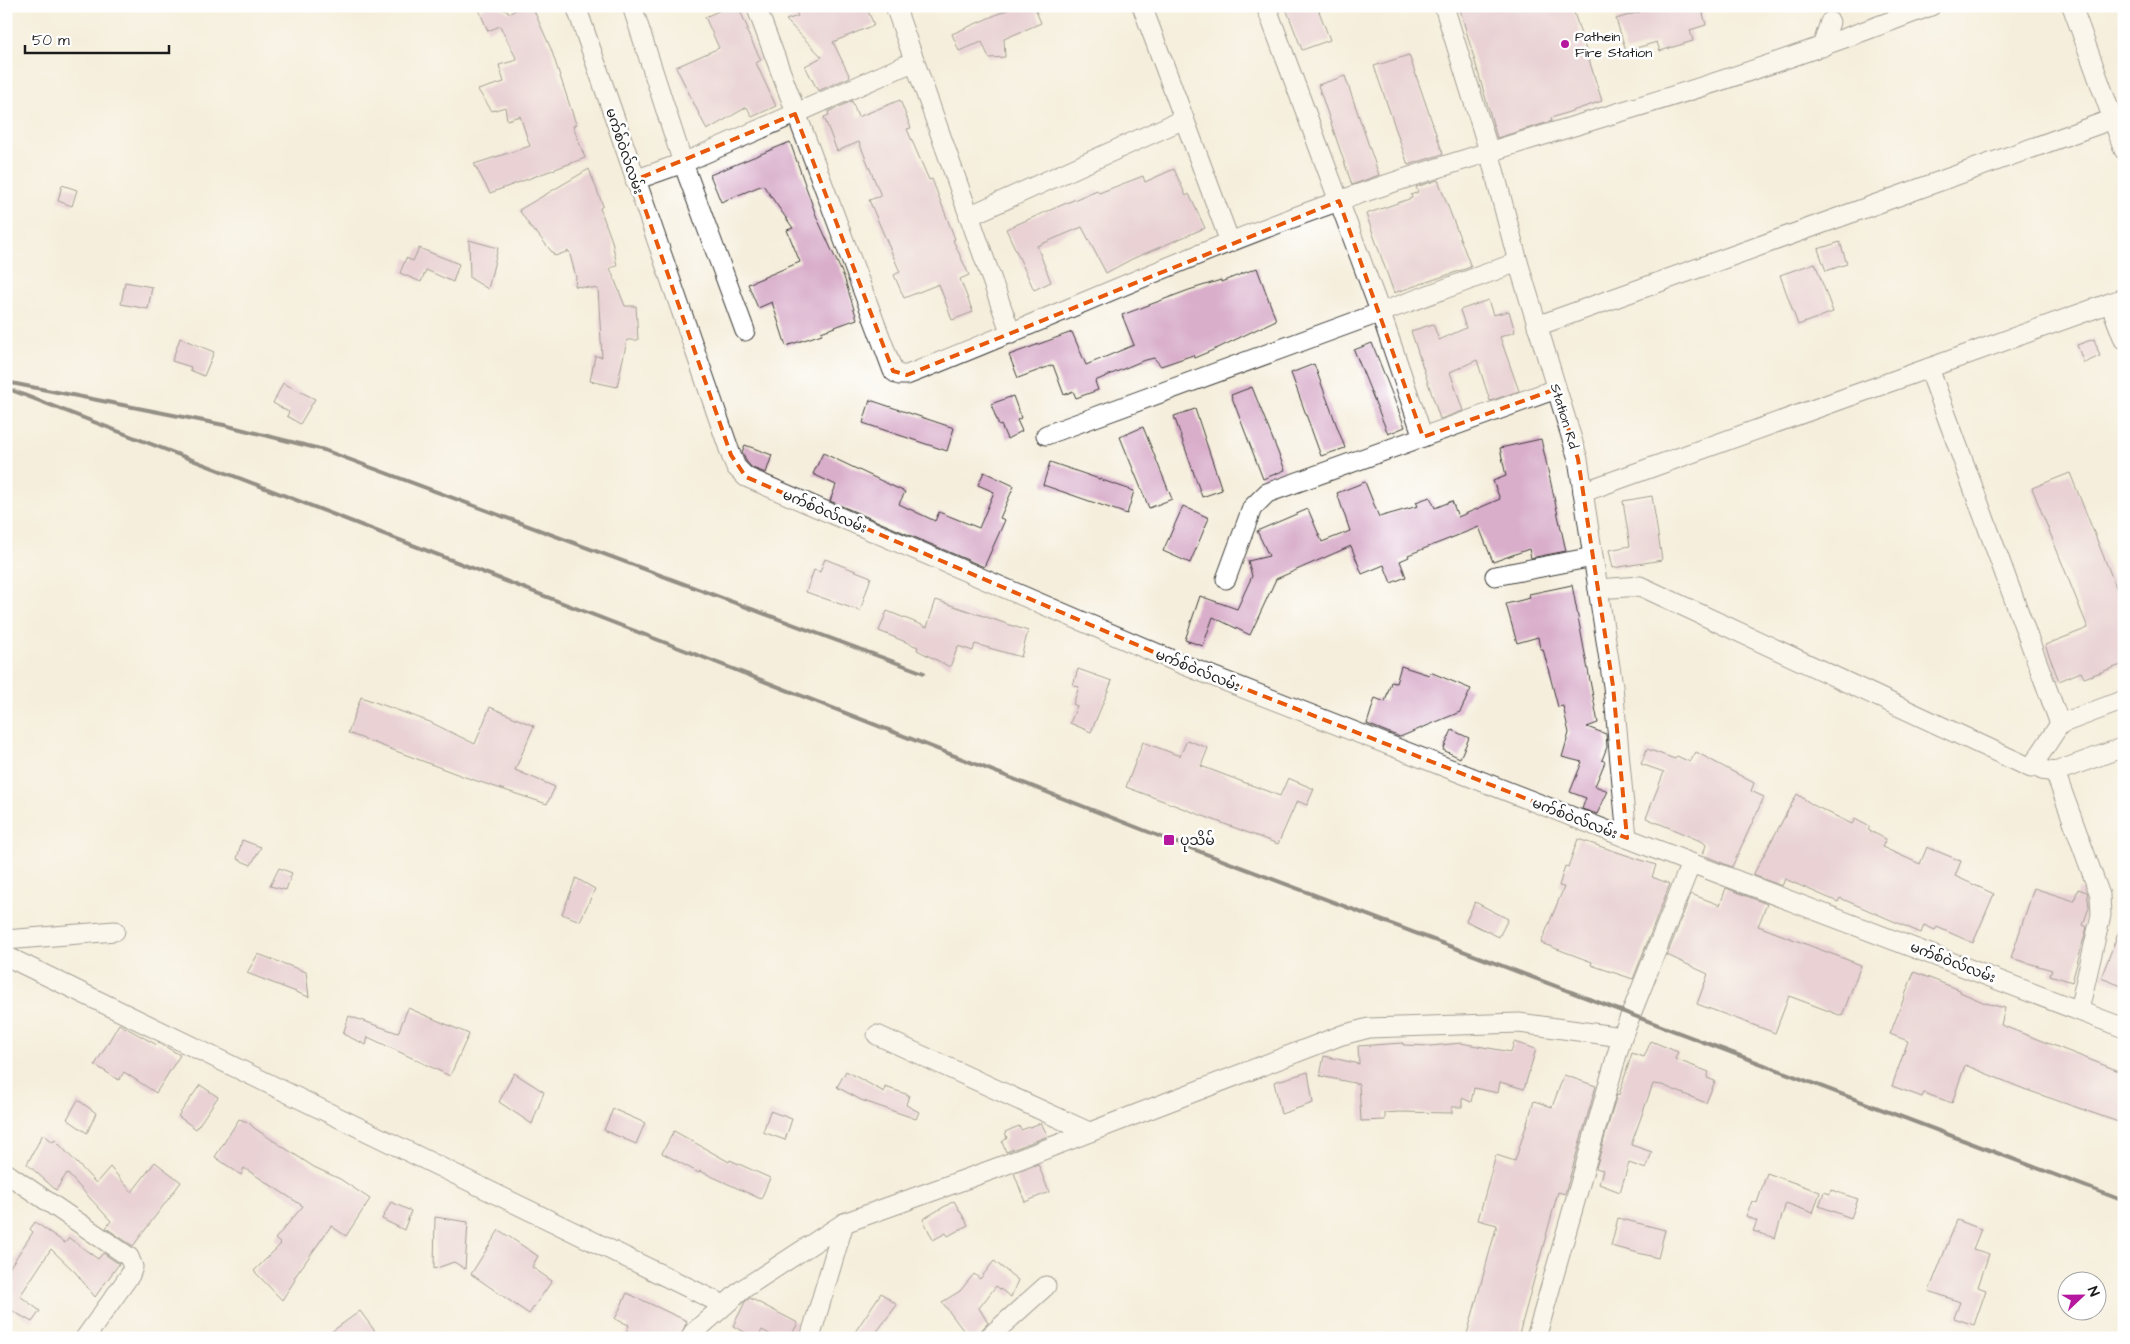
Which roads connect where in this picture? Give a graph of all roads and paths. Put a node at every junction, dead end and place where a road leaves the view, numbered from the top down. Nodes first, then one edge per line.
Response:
1 (576, 6) edge
2 (632, 6) edge
3 (756, 6) edge
4 (894, 6) edge
5 (1142, 6) edge
6 (1266, 6) edge
7 (1444, 6) edge
8 (1931, 6) edge
9 (2072, 6) edge
10 (1830, 22) dead end
11 (1822, 47) junction
12 (915, 61) junction
13 (795, 114) junction
14 (2118, 117) edge
15 (1184, 120) junction
16 (2124, 150) edge
17 (1489, 151) junction
18 (683, 163) junction
19 (635, 180) junction
20 (1339, 201) junction
21 (969, 216) junction
22 (1230, 242) junction
23 (1518, 262) junction
24 (2117, 300) edge
25 (1380, 311) junction
26 (1537, 326) junction
27 (745, 331) dead end
28 (1012, 334) junction
29 (2124, 340) edge
30 (1929, 368) junction
31 (1556, 389) junction
32 (1046, 435) dead end
33 (1423, 437) junction
34 (1583, 492) junction
35 (1593, 557) junction
36 (1495, 576) dead end
37 (1226, 578) dead end
38 (1598, 590) junction
39 (2124, 700) edge
40 (2060, 724) junction
41 (2124, 747) edge
42 (2031, 768) junction
43 (2055, 772) junction
44 (1627, 838) junction
45 (1691, 863) junction
46 (115, 931) dead end
47 (6, 940) edge
48 (6, 956) edge
49 (2079, 1010) junction
50 (2124, 1028) edge
51 (877, 1035) dead end
52 (1622, 1037) junction
53 (1089, 1132) junction
54 (6, 1173) edge
55 (844, 1222) junction
56 (1046, 1286) dead end
57 (724, 1305) junction
58 (85, 1338) edge
59 (691, 1338) edge
60 (810, 1338) edge
61 (988, 1338) edge
62 (1536, 1338) edge

1 - 19 street, မက်စ်ဝဲလ်လမ်း
2 - 18 street
3 - 13 street
4 - 12 street
5 - 15 street
6 - 20 street
7 - 17 street, Station Rd
8 - 11 street
9 - 14 street
10 - 11 street
11 - 17 street
12 - 13 street
12 - 21 street
13 - 18 street
13 - 28 street
14 - 16 street
14 - 26 street
15 - 21 street
15 - 22 street
17 - 20 street
17 - 23 street, Station Rd
18 - 19 street
18 - 27 street
19 - 44 street, မက်စ်ဝဲလ်လမ်း
20 - 22 street
20 - 25 street
21 - 28 street
22 - 28 street
23 - 25 street
23 - 26 street, Station Rd
24 - 29 street
24 - 30 street
25 - 32 street
25 - 33 street
26 - 31 street, Station Rd
30 - 34 street
30 - 40 street
31 - 33 street
31 - 34 street, Station Rd
33 - 37 street
34 - 35 street, Station Rd
35 - 36 street
35 - 38 street, Station Rd
38 - 42 street
38 - 44 street, Station Rd
39 - 40 street
40 - 42 street
41 - 43 street
42 - 43 street
43 - 49 street
44 - 45 street, မက်စ်ဝဲလ်လမ်း
45 - 49 street, မက်စ်ဝဲလ်လမ်း
45 - 52 street
46 - 47 street
48 - 57 street
49 - 50 street, မက်စ်ဝဲလ်လမ်း
51 - 53 street
52 - 53 street
52 - 62 street
53 - 55 street
54 - 58 street
55 - 57 street
55 - 60 street
56 - 61 street
57 - 59 street

